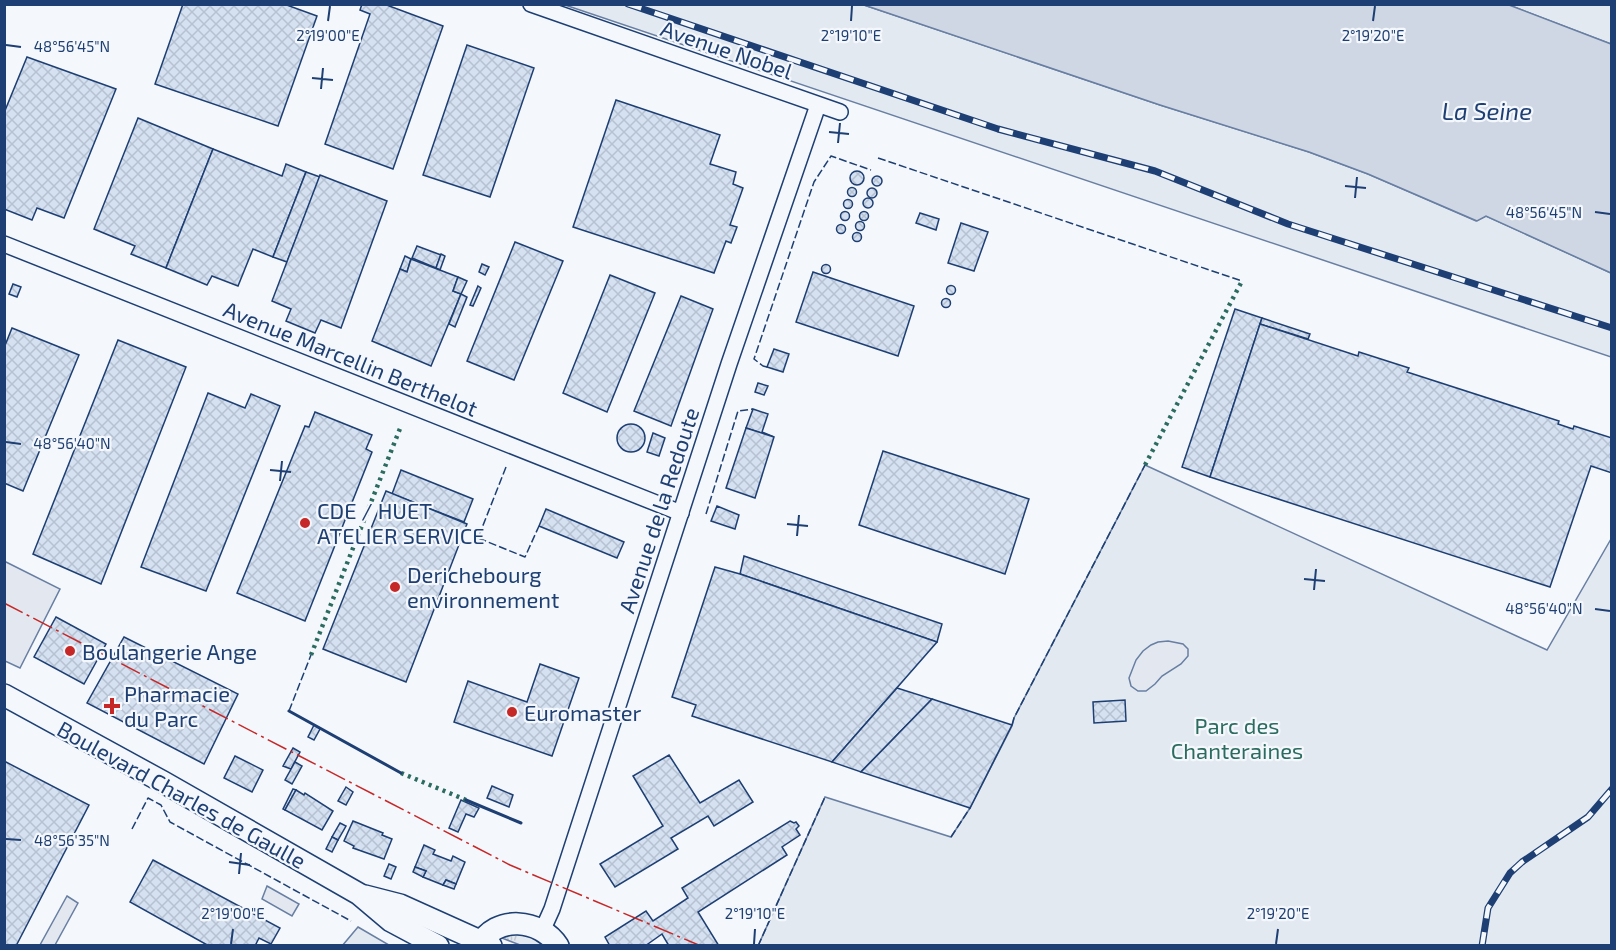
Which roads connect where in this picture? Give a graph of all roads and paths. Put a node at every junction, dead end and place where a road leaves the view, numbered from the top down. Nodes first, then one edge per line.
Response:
1 (531, 4) edge
2 (818, 105) junction
3 (840, 112) dead end
4 (4, 244) edge
5 (681, 513) junction
6 (4, 695) edge
7 (359, 894) junction
8 (543, 930) junction
9 (484, 944) edge
10 (438, 945) edge
11 (558, 945) edge

1 - 2 street, Avenue Nobel
2 - 3 street, Avenue Nobel
2 - 5 street, Avenue de la Redoute
4 - 5 street, Avenue Marcellin Berthelot
5 - 8 street, Avenue de la Redoute
6 - 7 main road, Boulevard Charles de Gaulle
7 - 9 main road, Boulevard Charles de Gaulle
7 - 10 main road, Boulevard Charles de Gaulle
8 - 9 main road, Boulevard Charles de Gaulle
8 - 11 main road

